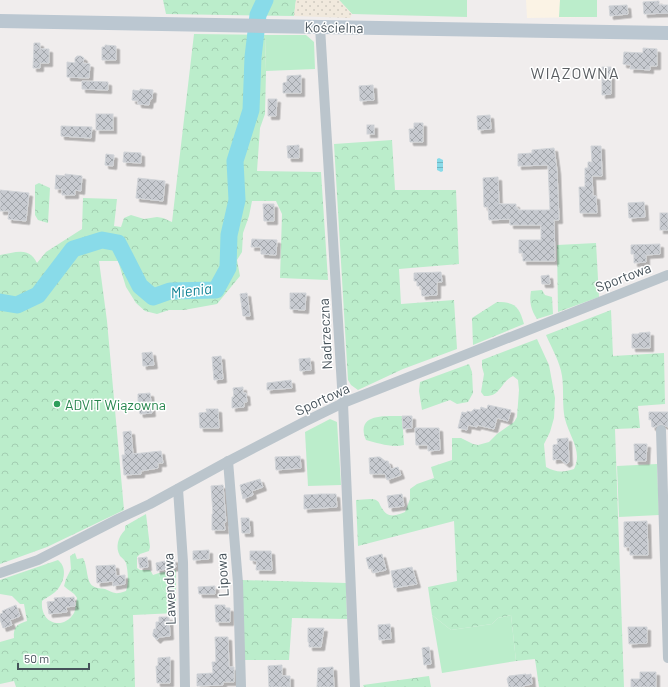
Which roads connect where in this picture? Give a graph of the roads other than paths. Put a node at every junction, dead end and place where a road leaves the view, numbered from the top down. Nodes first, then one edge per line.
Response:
1 (0, 20) edge
2 (320, 27) junction
3 (668, 33) edge
4 (668, 275) edge
5 (343, 403) junction
6 (661, 430) dead end
7 (228, 461) junction
8 (178, 489) junction
9 (0, 573) edge
10 (668, 658) edge
11 (185, 687) edge
12 (240, 687) edge
13 (355, 687) edge

1 - 2 street, Kościelna
2 - 3 street, Kościelna
2 - 5 street, Nadrzeczna
4 - 5 street, Sportowa
5 - 7 street, Sportowa
5 - 13 street, Nadrzeczna
6 - 10 street
7 - 8 street, Sportowa
7 - 12 street, Lipowa
8 - 9 street, Sportowa
8 - 11 street, Lawendowa

